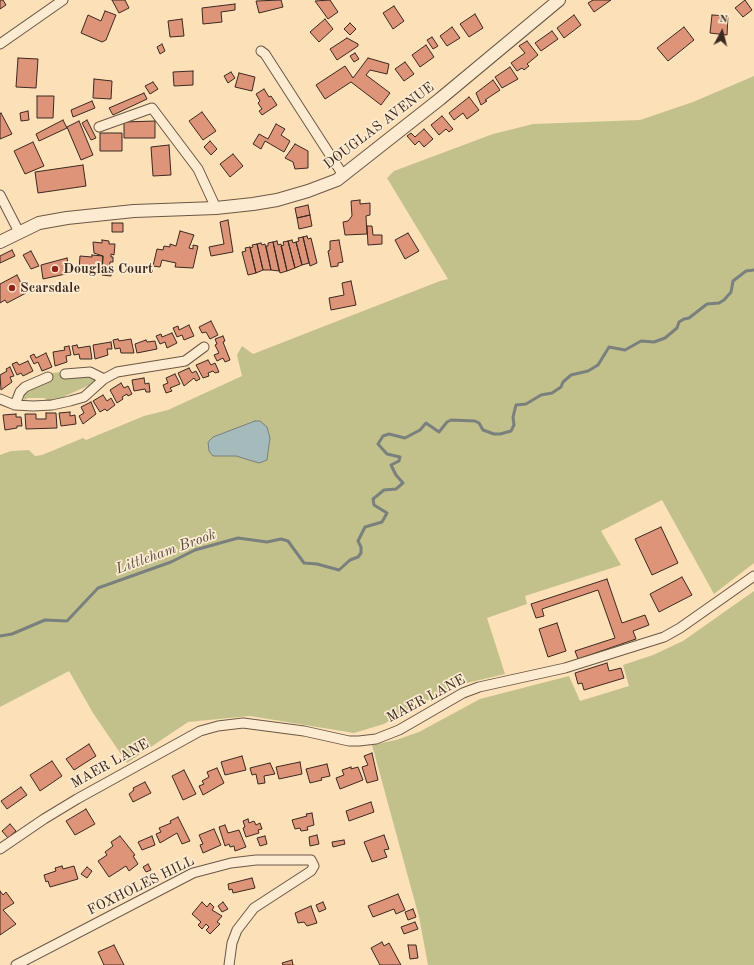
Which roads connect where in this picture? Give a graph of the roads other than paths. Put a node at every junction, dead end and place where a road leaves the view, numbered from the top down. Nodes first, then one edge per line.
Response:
1 (63, 0) edge
2 (559, 0) edge
3 (0, 44) edge
4 (261, 50) dead end
5 (100, 127) dead end
6 (343, 175) junction
7 (0, 195) edge
8 (216, 208) junction
9 (19, 232) junction
10 (0, 242) edge
11 (204, 347) dead end
12 (65, 374) dead end
13 (48, 377) dead end
14 (104, 379) junction
15 (0, 399) edge
16 (15, 405) junction
17 (754, 576) edge
18 (0, 849) edge
19 (16, 965) edge
20 (229, 965) edge

1 - 3 street
2 - 6 street, DOUGLAS AVENUE
4 - 6 street
5 - 8 street
6 - 8 street, DOUGLAS AVENUE
7 - 9 street
8 - 9 street, DOUGLAS AVENUE
9 - 10 street, DOUGLAS AVENUE
11 - 14 street
12 - 14 street
13 - 16 street
14 - 16 street
15 - 16 street
17 - 18 street, MAER LANE
19 - 20 street, FOXHOLES HILL

